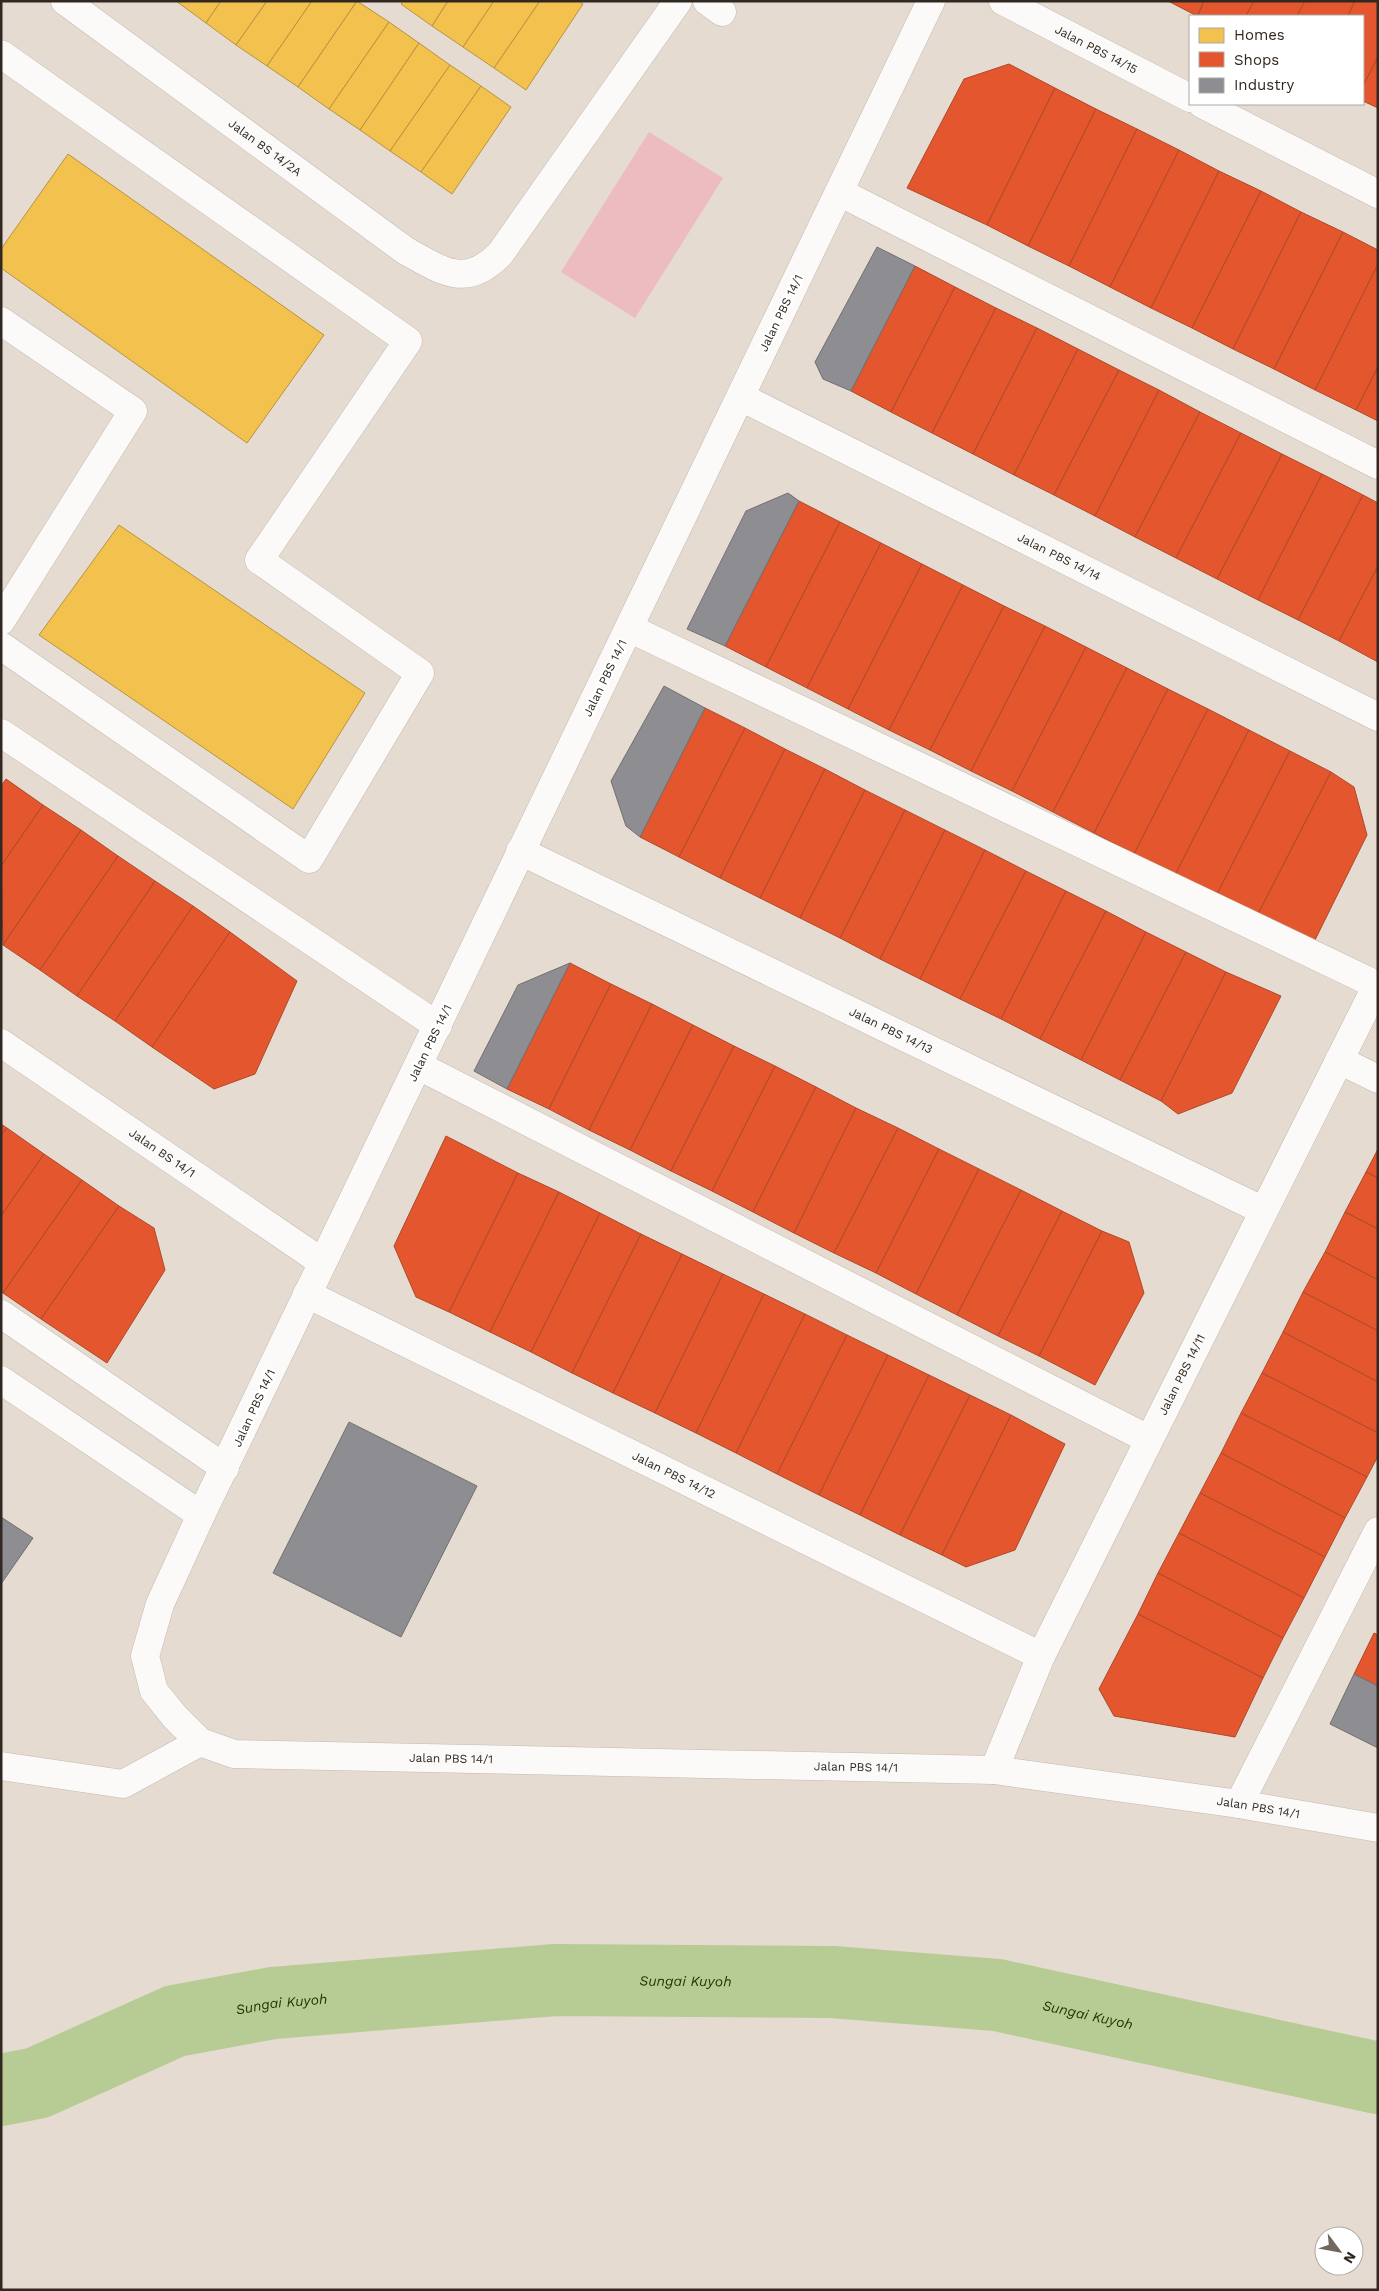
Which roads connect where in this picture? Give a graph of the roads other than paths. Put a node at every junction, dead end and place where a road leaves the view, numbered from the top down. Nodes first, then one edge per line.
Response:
1 (65, 1) edge
2 (678, 1) edge
3 (931, 1) edge
4 (1003, 1) edge
5 (1, 54) edge
6 (1189, 97) edge
7 (1204, 105) edge
8 (839, 192) junction
9 (1378, 194) edge
10 (1, 321) edge
11 (741, 397) junction
12 (1378, 465) edge
13 (1, 621) edge
14 (629, 628) junction
15 (1, 646) edge
16 (1378, 717) edge
17 (1, 733) edge
18 (520, 851) junction
19 (1377, 984) edge
20 (438, 1026) junction
21 (1, 1043) edge
22 (1339, 1060) junction
23 (419, 1066) junction
24 (1378, 1079) edge
25 (1262, 1210) junction
26 (322, 1262) junction
27 (307, 1294) junction
28 (1, 1314) edge
29 (1, 1380) edge
30 (1148, 1439) junction
31 (225, 1468) junction
32 (201, 1515) junction
33 (1378, 1531) edge
34 (1041, 1656) junction
35 (200, 1742) junction
36 (1, 1766) edge
37 (994, 1770) junction
38 (1239, 1804) junction
39 (1378, 1828) edge

1 - 2 street, Jalan BS 14/2A
3 - 8 street, Jalan PBS 14/1
4 - 6 street, Jalan PBS 14/15
5 - 15 street
7 - 9 street
8 - 11 street, Jalan PBS 14/1
8 - 12 street
10 - 13 street
11 - 14 street, Jalan PBS 14/1
11 - 16 street, Jalan PBS 14/14
14 - 18 street, Jalan PBS 14/1
14 - 19 street
17 - 20 street
18 - 20 street, Jalan PBS 14/1
18 - 25 street, Jalan PBS 14/13
19 - 22 street, Jalan PBS 14/11
20 - 23 street, Jalan PBS 14/1
21 - 26 street, Jalan BS 14/1
22 - 24 street
22 - 25 street, Jalan PBS 14/11
23 - 26 street, Jalan PBS 14/1
23 - 30 street
25 - 30 street, Jalan PBS 14/11
26 - 27 street, Jalan PBS 14/1
27 - 31 street, Jalan PBS 14/1
27 - 34 street, Jalan PBS 14/12
28 - 31 street
29 - 32 street
30 - 34 street, Jalan PBS 14/11
31 - 32 street, Jalan PBS 14/1
32 - 35 street, Jalan PBS 14/1
33 - 38 street
34 - 37 street, Jalan PBS 14/11
35 - 36 street
35 - 37 street, Jalan PBS 14/1
37 - 38 street, Jalan PBS 14/1
38 - 39 street, Jalan PBS 14/1

